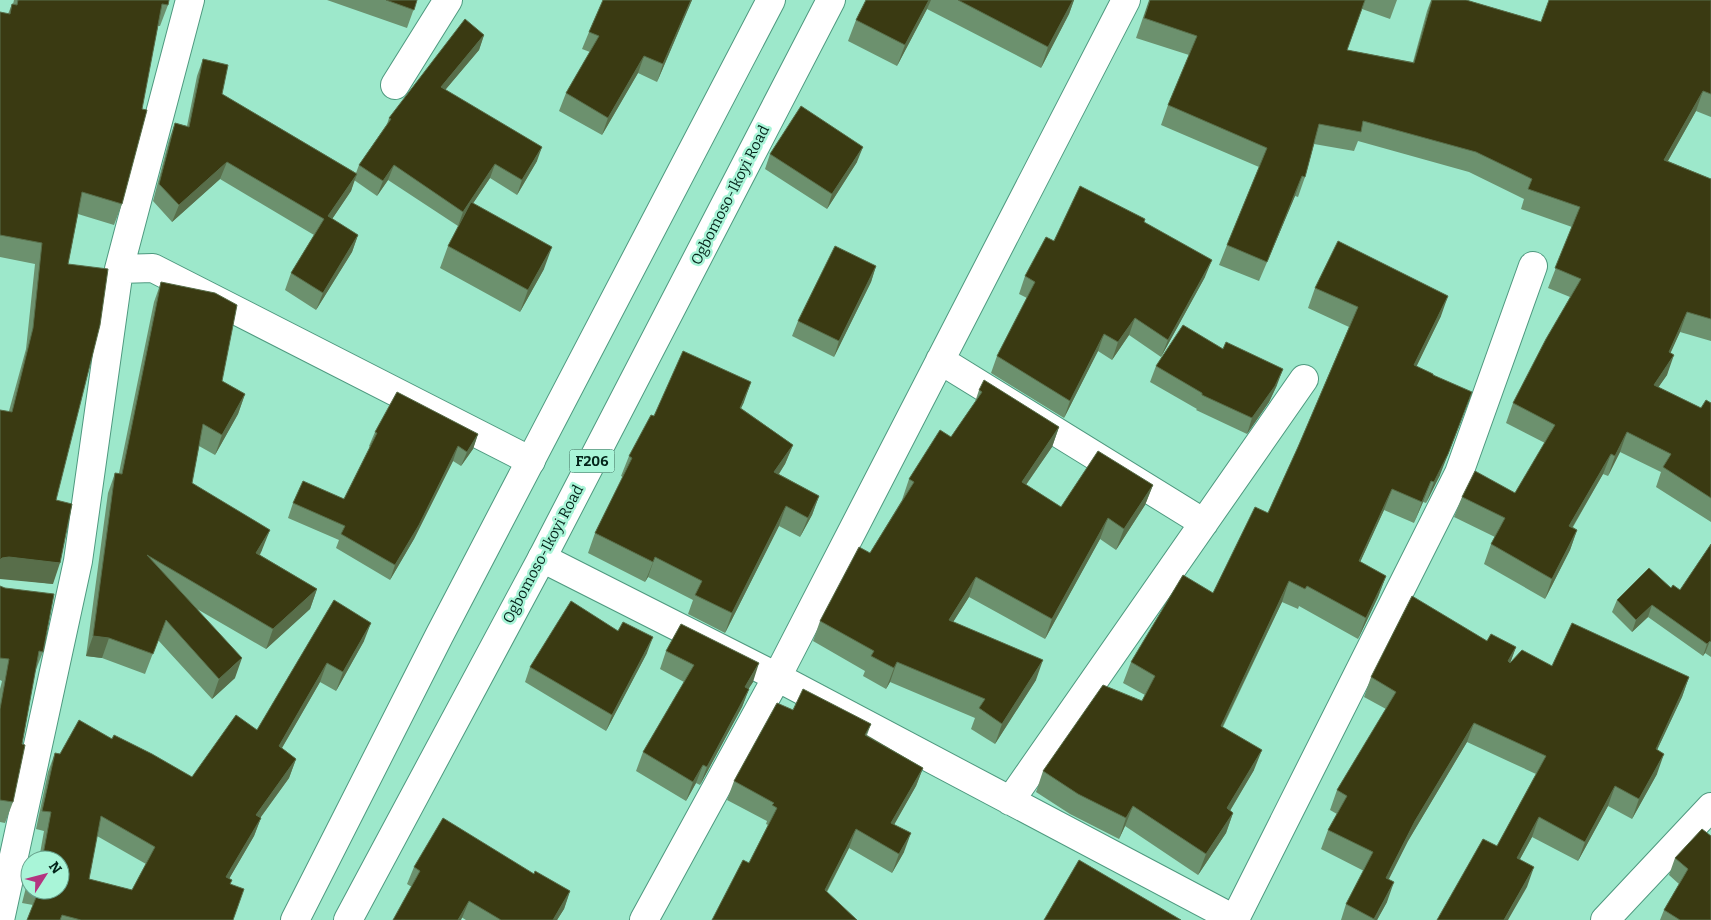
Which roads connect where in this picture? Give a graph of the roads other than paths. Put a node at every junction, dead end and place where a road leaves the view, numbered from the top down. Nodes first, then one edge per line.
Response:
1 (190, 0) edge
2 (448, 0) edge
3 (771, 0) edge
4 (830, 0) edge
5 (1126, 0) edge
6 (395, 85) dead end
7 (1533, 266) dead end
8 (119, 269) junction
9 (940, 360) junction
10 (1304, 379) dead end
11 (531, 460) junction
12 (1204, 523) junction
13 (542, 558) junction
14 (777, 677) junction
15 (1010, 802) junction
16 (1711, 808) edge
17 (0, 920) edge
18 (295, 920) edge
19 (348, 920) edge
20 (644, 920) edge
21 (1236, 920) edge
22 (1605, 920) edge

1 - 8 street
2 - 6 street
3 - 11 street
4 - 13 street, Ogbomoso-Ikoyi Road / F206
5 - 9 street
7 - 21 street
8 - 11 street
8 - 17 street
9 - 12 street
9 - 14 street
10 - 12 street
11 - 18 street
12 - 15 street
13 - 14 street
13 - 19 street, Ogbomoso-Ikoyi Road / F206
14 - 15 street
14 - 20 street
15 - 21 street
16 - 22 street

